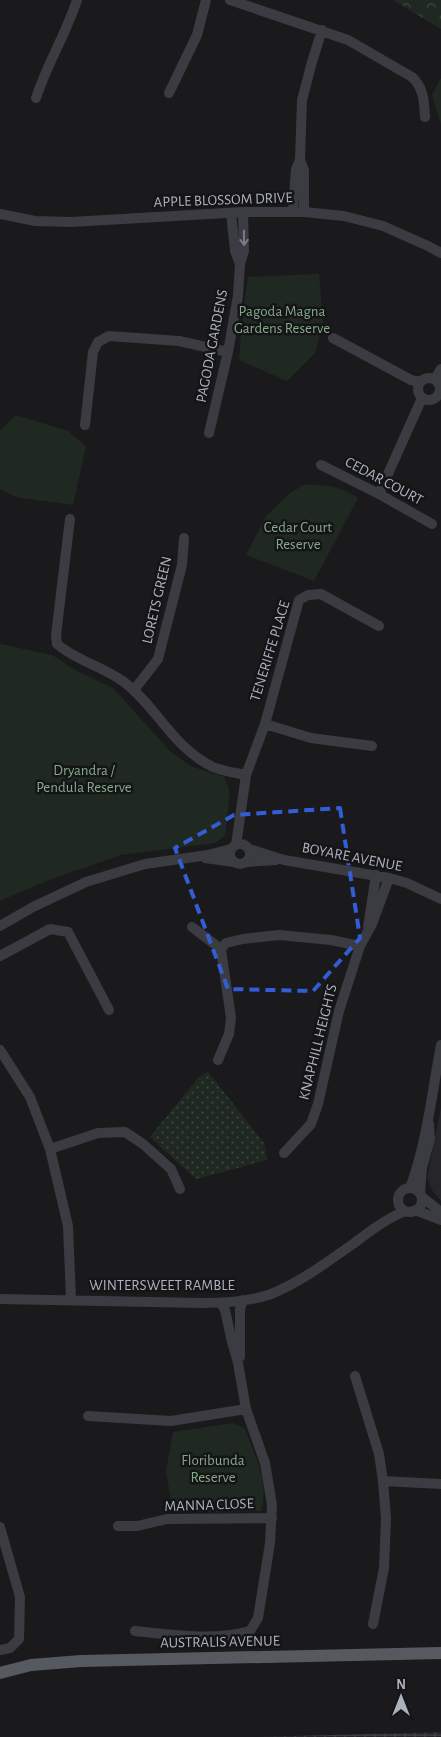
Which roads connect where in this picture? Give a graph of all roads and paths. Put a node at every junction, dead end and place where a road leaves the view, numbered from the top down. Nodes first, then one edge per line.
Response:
1 (77, 0) edge
2 (206, 0) edge
3 (230, 0) edge
4 (322, 30) junction
5 (169, 93) dead end
6 (36, 98) dead end
7 (425, 117) dead end
8 (300, 160) junction
9 (293, 211) junction
10 (243, 212) junction
11 (304, 212) junction
12 (231, 213) junction
13 (0, 214) edge
14 (441, 253) edge
15 (240, 264) junction
16 (333, 338) dead end
17 (228, 352) junction
18 (441, 369) edge
19 (435, 379) junction
20 (420, 382) junction
21 (440, 394) edge
22 (422, 398) junction
23 (85, 425) dead end
24 (209, 433) dead end
25 (321, 465) dead end
26 (379, 494) junction
27 (70, 519) dead end
28 (432, 524) dead end
29 (184, 538) dead end
30 (379, 626) dead end
31 (134, 690) junction
32 (265, 724) junction
33 (372, 746) dead end
34 (246, 775) junction
35 (241, 847) junction
36 (194, 857) junction
37 (284, 860) junction
38 (234, 862) junction
39 (247, 862) junction
40 (376, 875) junction
41 (389, 878) junction
42 (441, 898) edge
43 (0, 926) edge
44 (192, 927) dead end
45 (368, 931) junction
46 (360, 946) junction
47 (220, 949) junction
48 (0, 956) edge
49 (108, 1010) dead end
50 (441, 1045) edge
51 (0, 1050) edge
52 (218, 1060) dead end
53 (428, 1121) junction
54 (50, 1149) junction
55 (284, 1153) dead end
56 (410, 1188) junction
57 (180, 1189) dead end
58 (421, 1195) junction
59 (406, 1208) junction
60 (441, 1212) edge
61 (441, 1220) edge
62 (0, 1299) edge
63 (71, 1299) junction
64 (244, 1300) junction
65 (221, 1303) junction
66 (238, 1363) junction
67 (356, 1376) dead end
68 (246, 1410) junction
69 (88, 1416) dead end
70 (383, 1480) junction
71 (441, 1484) edge
72 (272, 1518) junction
73 (118, 1526) dead end
74 (0, 1528) edge
75 (373, 1624) dead end
76 (135, 1631) dead end
77 (0, 1650) edge
78 (441, 1652) edge
79 (0, 1673) edge

1 - 6 street
2 - 5 street
3 - 4 street
4 - 7 street
4 - 8 street
8 - 9 street
8 - 11 street
9 - 10 street, APPLE BLOSSOM DRIVE
9 - 11 street, APPLE BLOSSOM DRIVE
10 - 12 street, APPLE BLOSSOM DRIVE
10 -> 15 street, PAGODA GARDENS
11 - 14 street, APPLE BLOSSOM DRIVE
12 - 13 street, APPLE BLOSSOM DRIVE
12 - 15 street, PAGODA GARDENS
15 - 17 street, PAGODA GARDENS
16 - 20 street
17 - 23 street
17 - 24 street, PAGODA GARDENS
18 - 19 street
19 - 20 street
19 - 21 street
20 - 22 street
21 - 22 street
22 - 26 street
25 - 26 street, CEDAR COURT
26 - 28 street, CEDAR COURT
27 - 31 street
29 - 31 street, LORETS GREEN
30 - 32 street, TENERIFFE PLACE
31 - 34 street
32 - 33 street
32 - 34 street, TENERIFFE PLACE
34 - 35 street, TENERIFFE PLACE
35 - 36 street, BOYARE AVENUE
35 - 37 street, BOYARE AVENUE
35 - 38 street
35 - 39 street
36 - 38 street, BOYARE AVENUE
36 - 43 street, BOYARE AVENUE
37 - 39 street, BOYARE AVENUE
37 - 40 street, BOYARE AVENUE
38 - 39 street
40 - 41 street, BOYARE AVENUE
40 - 45 street, KNAPHILL HEIGHTS
41 - 42 street, BOYARE AVENUE
41 - 45 street, KNAPHILL HEIGHTS
44 - 47 street
45 - 46 street, KNAPHILL HEIGHTS
46 - 47 street
46 - 55 street, KNAPHILL HEIGHTS
47 - 52 street
48 - 49 street
50 - 53 street
51 - 54 street
53 - 56 street
53 - 58 street
54 - 57 street
54 - 63 street
56 - 58 street
56 - 59 street
58 - 59 street
58 - 60 street
59 - 61 street
59 - 64 street, WINTERSWEET RAMBLE
62 - 63 street, WINTERSWEET RAMBLE
63 - 65 street, WINTERSWEET RAMBLE
64 - 65 street, WINTERSWEET RAMBLE
64 - 66 street
65 - 66 street
66 - 68 street
67 - 70 street
68 - 69 street
68 - 72 street
70 - 71 street
70 - 75 street
72 - 73 street, MANNA CLOSE
72 - 76 street
74 - 77 street
78 - 79 main road, AUSTRALIS AVENUE

